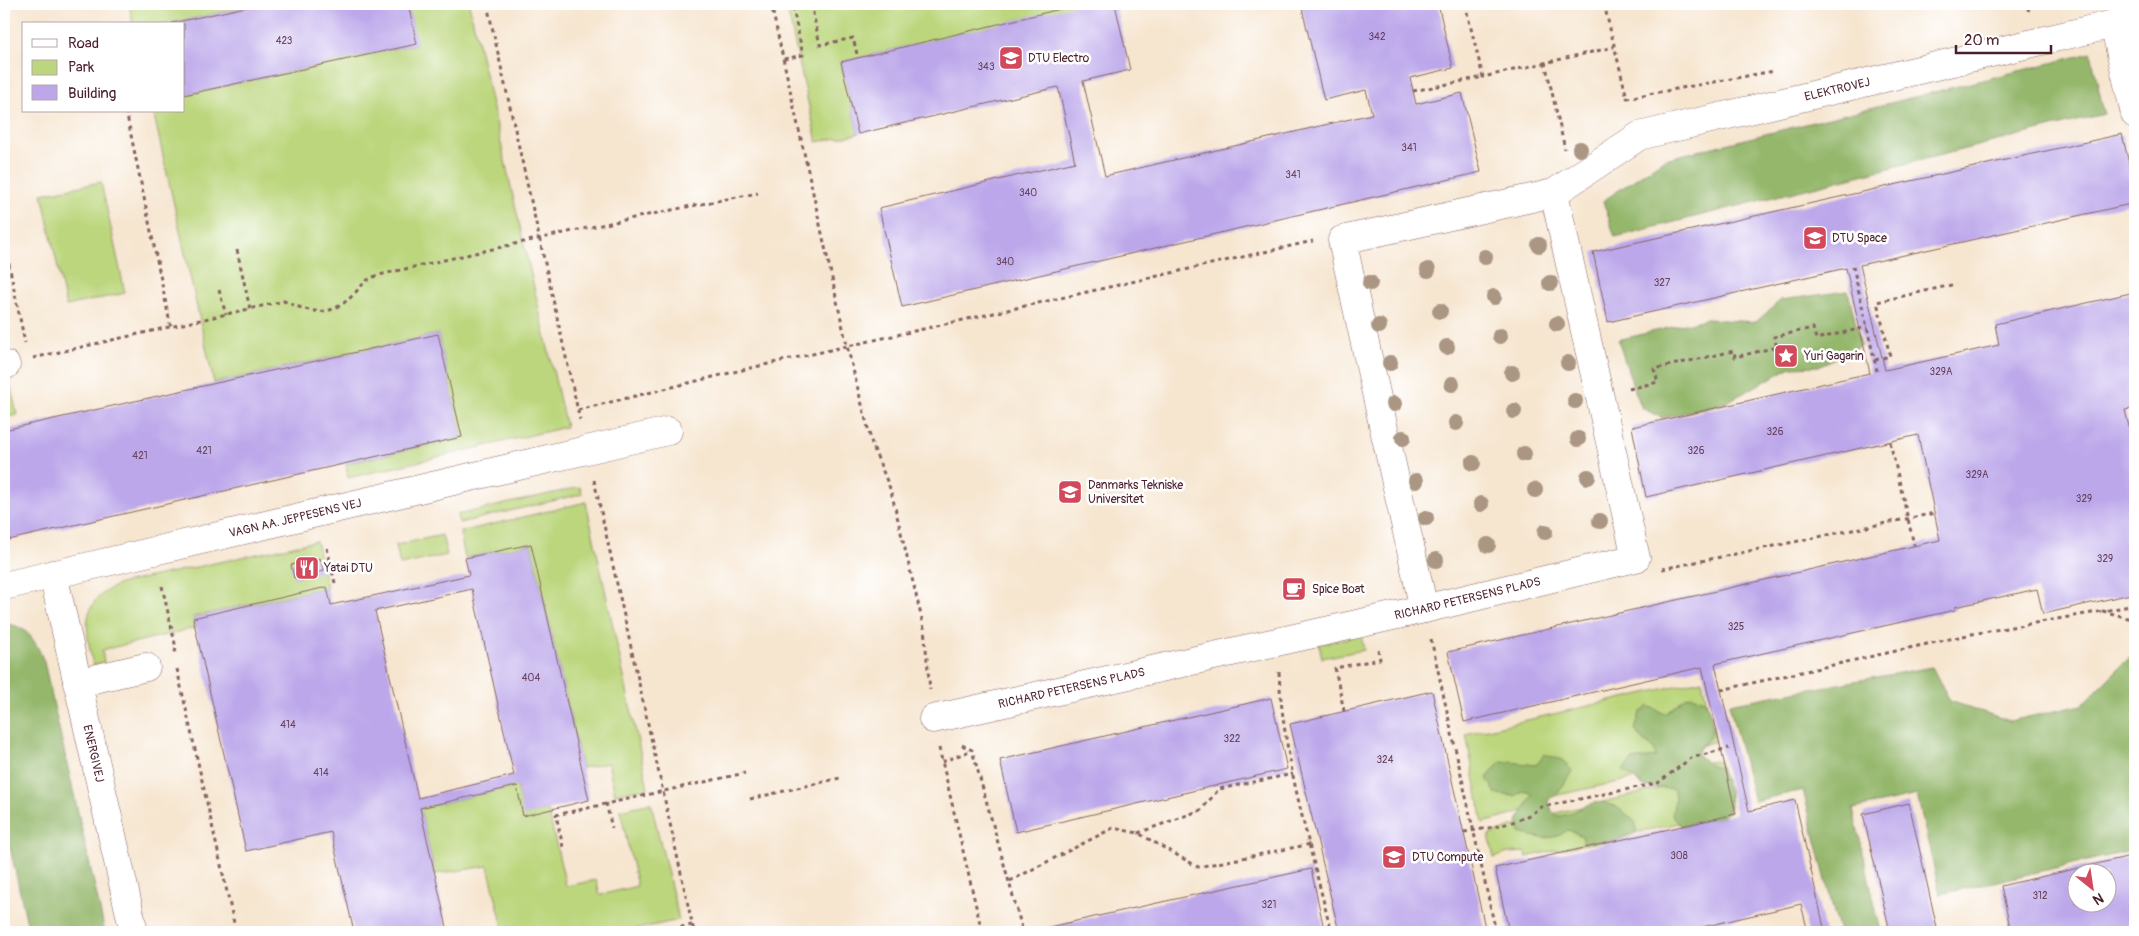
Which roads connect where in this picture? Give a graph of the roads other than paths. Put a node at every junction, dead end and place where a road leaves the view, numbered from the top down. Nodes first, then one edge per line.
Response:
1 (2125, 22) edge
2 (2135, 114) edge
3 (1554, 193) junction
4 (668, 431) dead end
5 (53, 574) junction
6 (4, 586) edge
7 (1424, 609) junction
8 (146, 666) dead end
9 (78, 683) junction
10 (942, 718) road end
11 (134, 932) edge

1 - 2 street
1 - 3 street, ELEKTROVEJ
3 - 7 street, RICHARD PETERSENS PLADS
3 - 7 street
4 - 5 street, VAGN AA. JEPPESENS VEJ
5 - 6 street, VAGN AA. JEPPESENS VEJ
5 - 9 street, ENERGIVEJ
7 - 10 street, RICHARD PETERSENS PLADS
8 - 9 street
9 - 11 street, ENERGIVEJ

